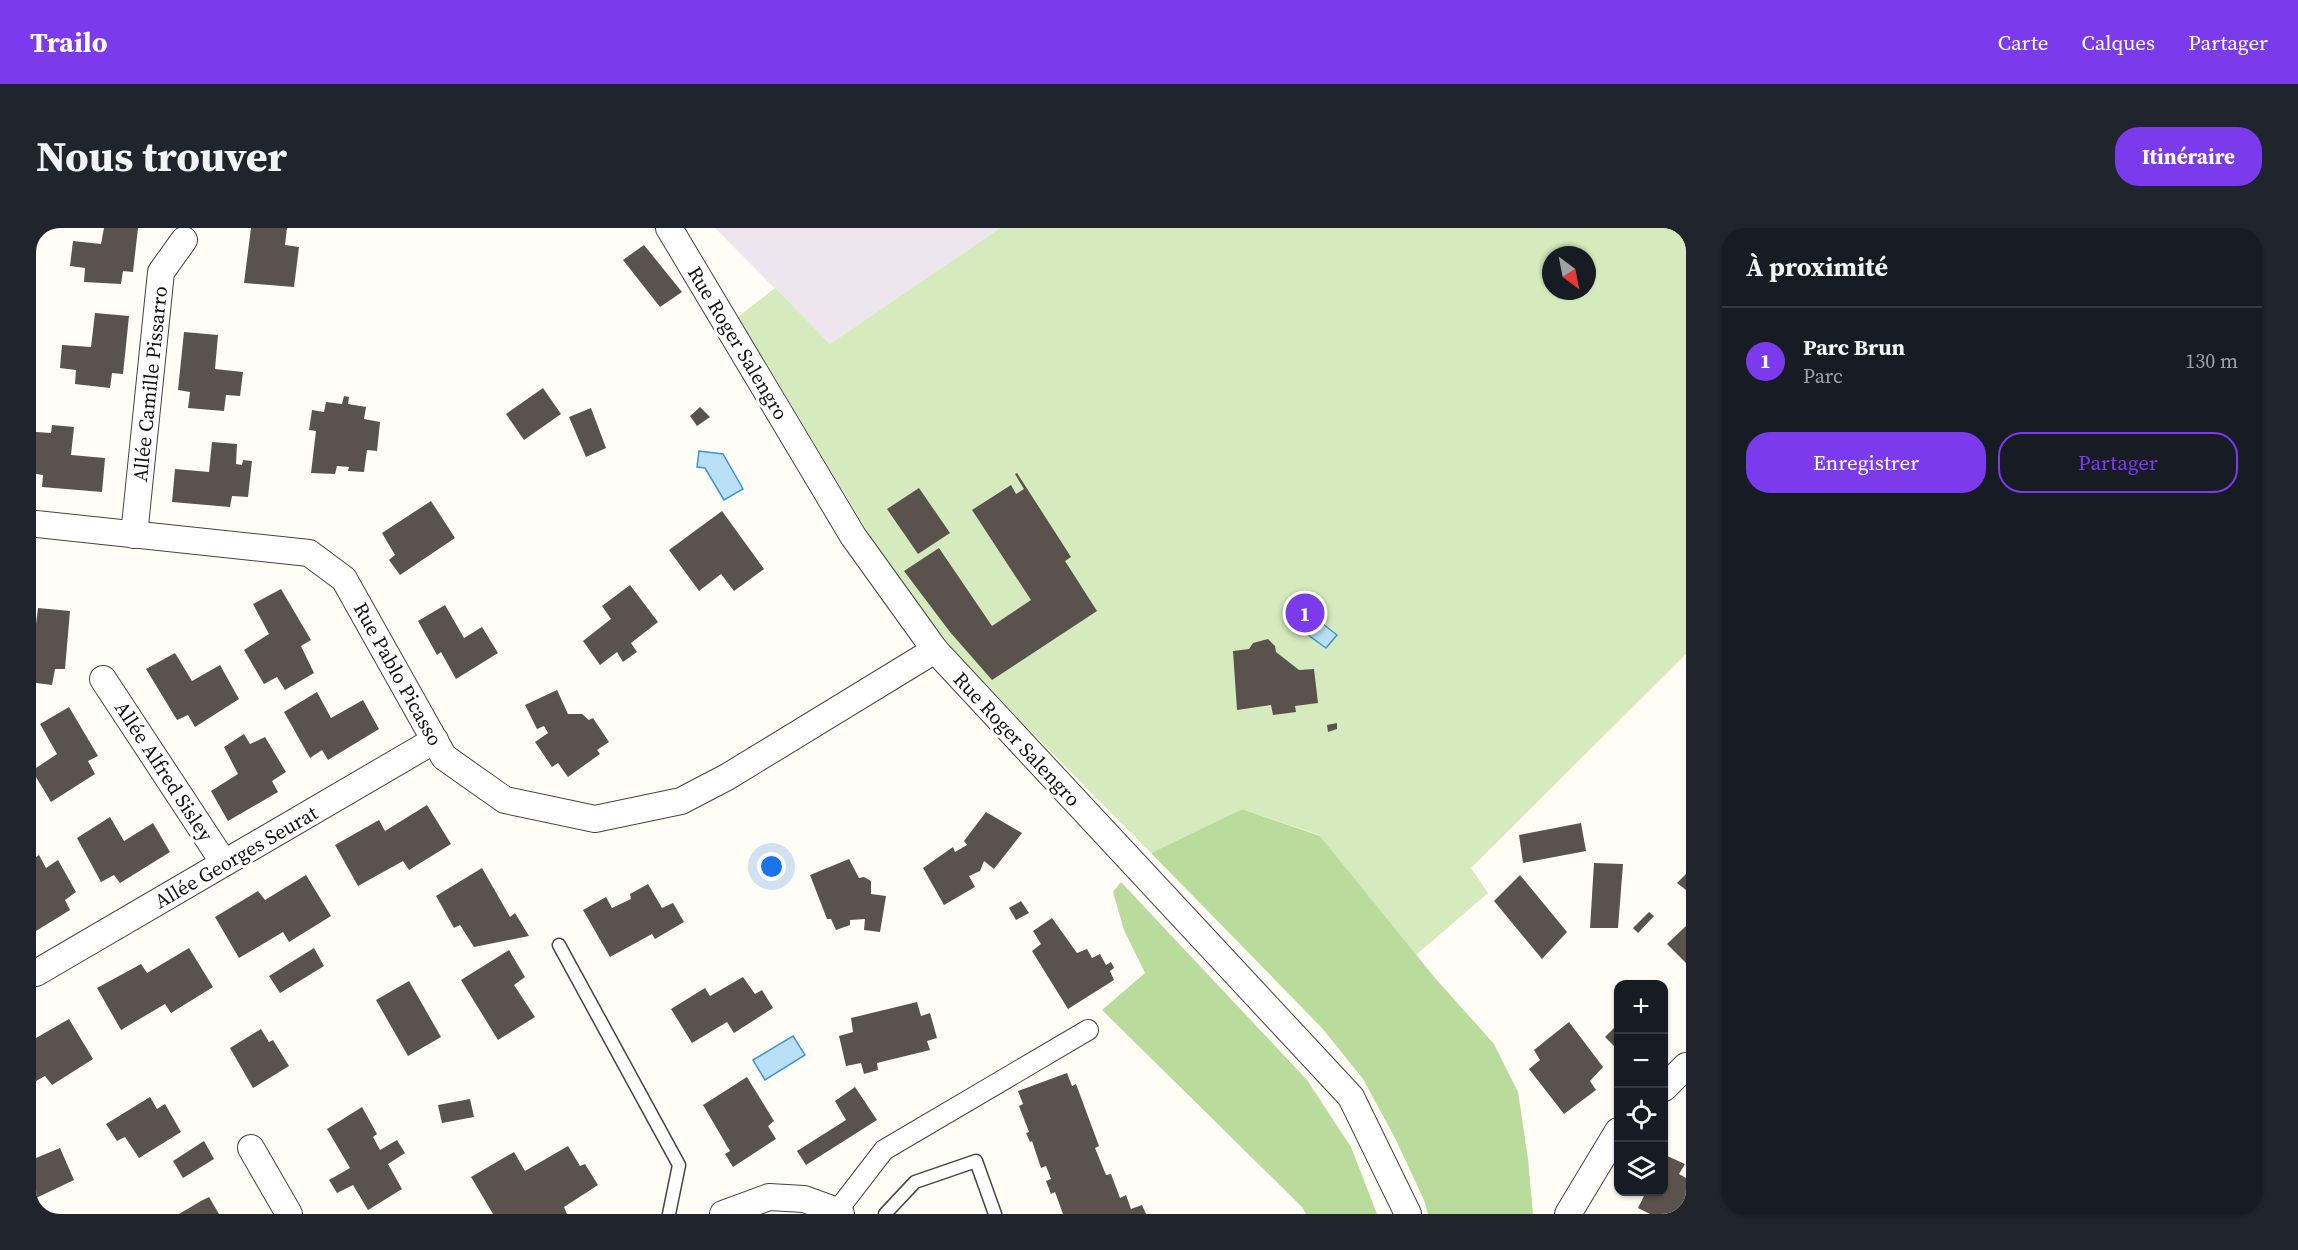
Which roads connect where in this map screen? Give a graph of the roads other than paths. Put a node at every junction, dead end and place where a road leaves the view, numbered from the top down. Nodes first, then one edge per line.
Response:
1 (669, 228) edge
2 (183, 240) dead end
3 (36, 524) edge
4 (134, 535) junction
5 (935, 650) junction
6 (103, 679) dead end
7 (435, 741) junction
8 (224, 863) junction
9 (559, 945) dead end
10 (36, 973) edge
11 (1088, 1030) dead end
12 (1685, 1069) edge
13 (1668, 1084) edge
14 (1614, 1138) edge
15 (251, 1148) dead end
16 (839, 1212) edge
17 (289, 1214) edge
18 (669, 1214) edge
19 (723, 1214) edge
20 (885, 1214) edge
21 (995, 1214) edge
22 (1408, 1214) edge
23 (1568, 1214) edge

1 - 5 street, Rue Roger Salengro
2 - 4 street, Allée Camille Pissarro
3 - 4 street, Rue Pablo Picasso
4 - 7 street, Rue Pablo Picasso
5 - 7 street, Rue Pablo Picasso
5 - 22 street, Rue Roger Salengro
6 - 8 street, Allée Alfred Sisley
7 - 8 street, Allée Georges Seurat
8 - 10 street, Allée Georges Seurat
9 - 18 lane
11 - 16 street
12 - 13 street
14 - 23 street
15 - 17 street
16 - 19 street
20 - 21 lane

